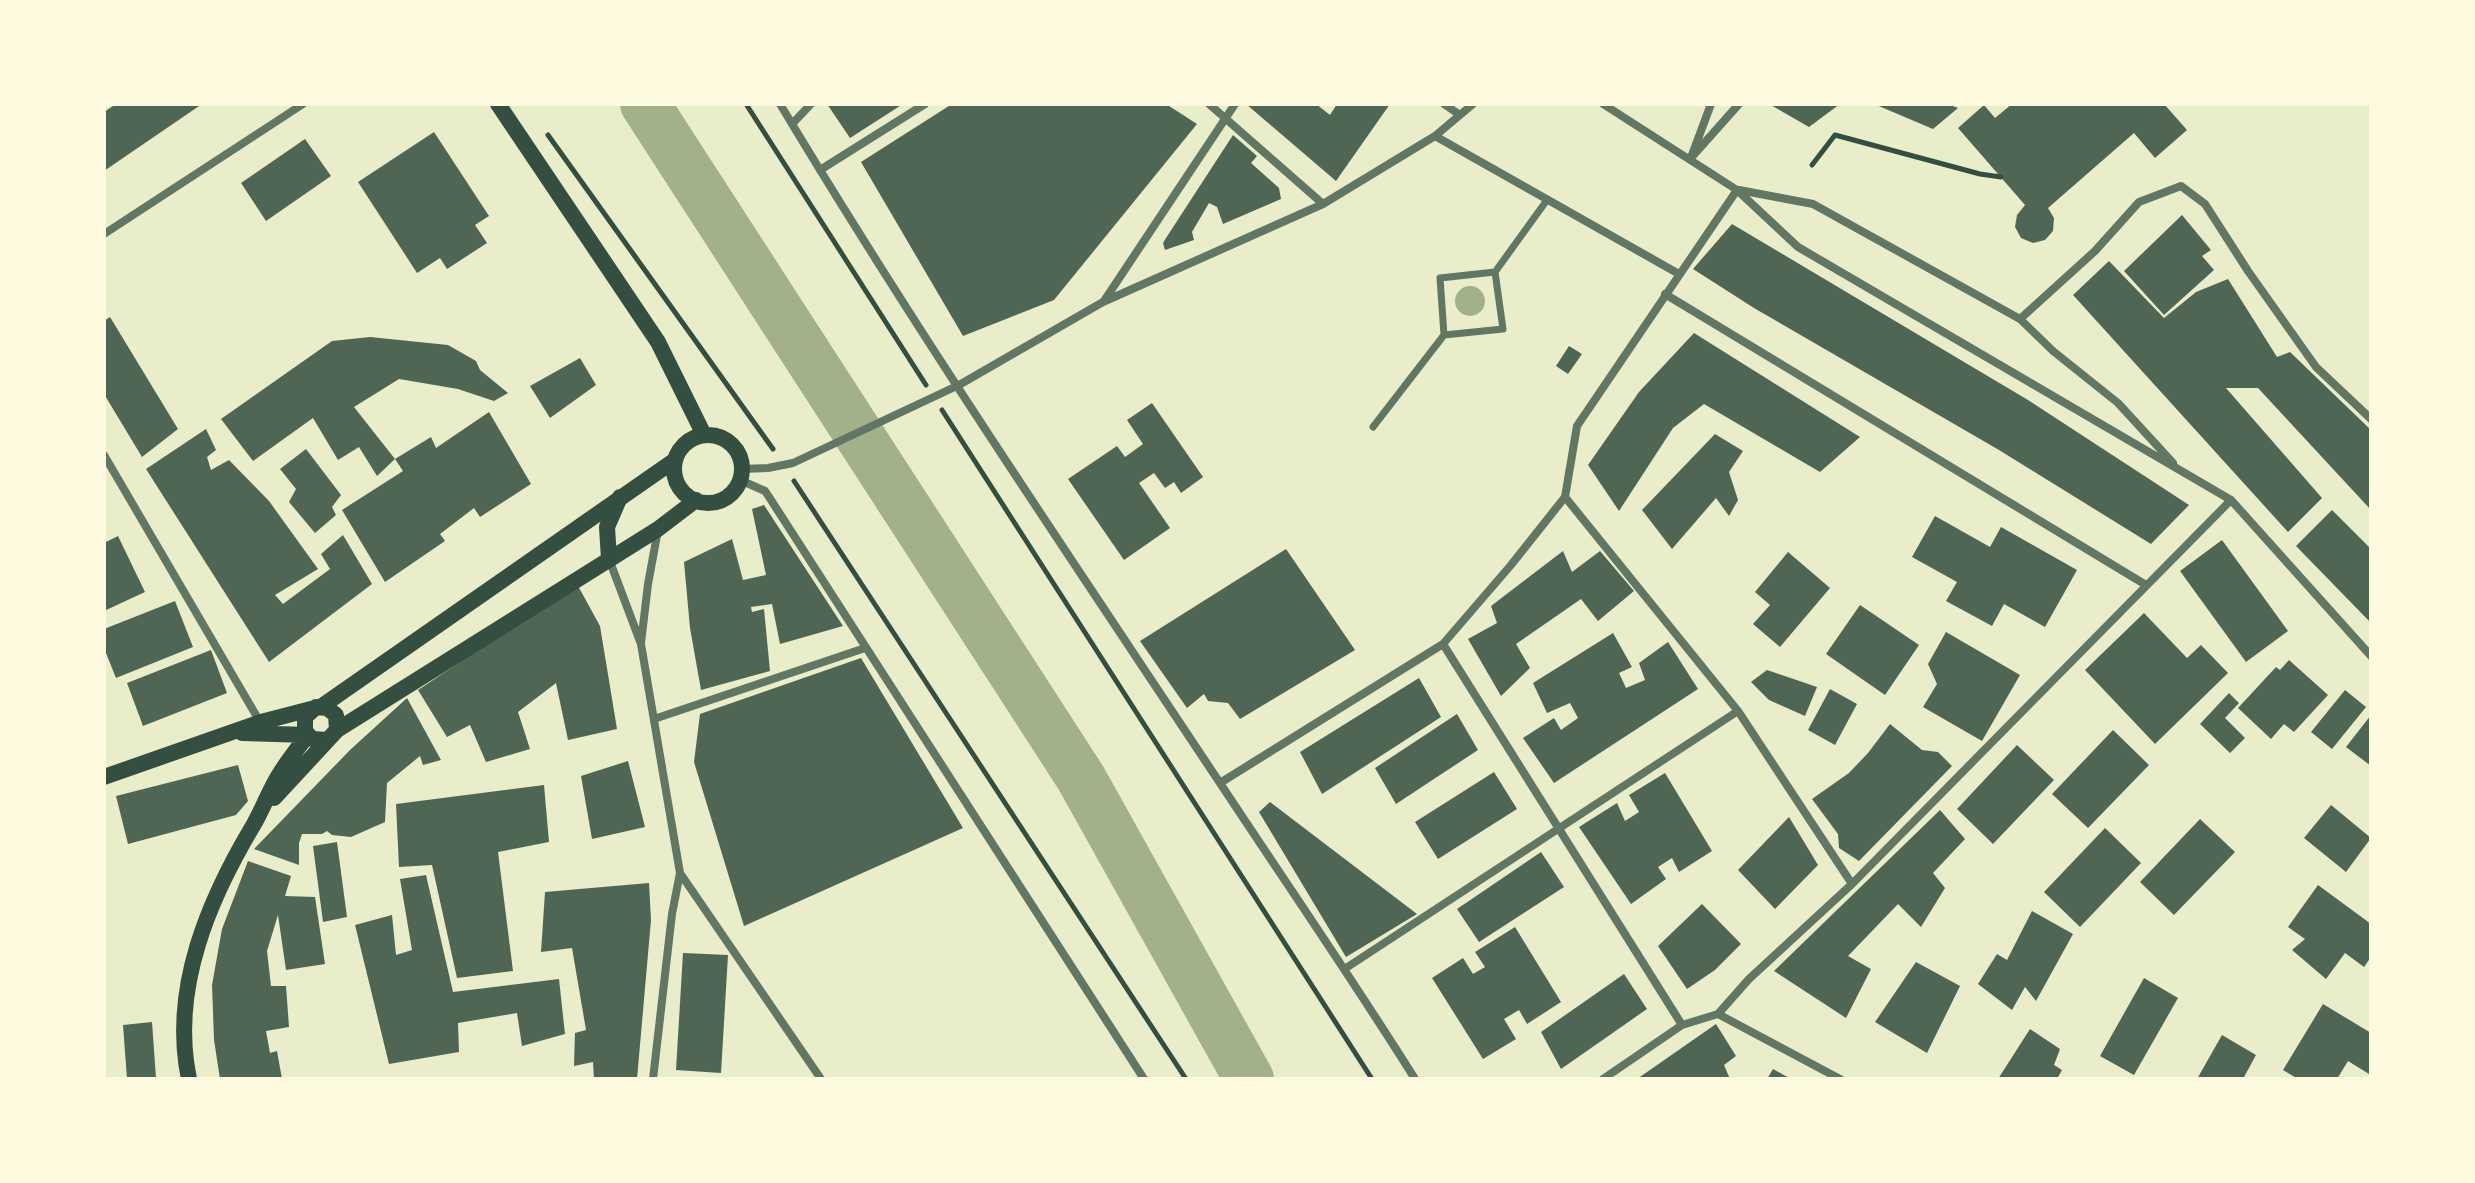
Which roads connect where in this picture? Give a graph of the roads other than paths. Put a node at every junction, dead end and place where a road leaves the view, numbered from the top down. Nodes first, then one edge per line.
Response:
1 (303, 104) edge
2 (498, 104) edge
3 (780, 104) edge
4 (811, 104) edge
5 (925, 104) edge
6 (1209, 104) edge
7 (1235, 104) edge
8 (1444, 104) edge
9 (1473, 104) edge
10 (1603, 104) edge
11 (1711, 104) edge
12 (1739, 104) edge
13 (1460, 115) junction
14 (1226, 118) junction
15 (792, 124) junction
16 (1435, 136) junction
17 (1690, 159) junction
18 (820, 170) junction
19 (1737, 190) junction
20 (1547, 200) junction
21 (1323, 204) junction
22 (104, 234) edge
23 (1495, 272) junction
24 (1679, 274) junction
25 (1665, 294) junction
26 (1103, 302) junction
27 (2020, 319) junction
28 (1444, 335) junction
29 (959, 385) junction
30 (2371, 419) edge
31 (1373, 427) dead end
32 (704, 435) junction
33 (104, 455) edge
34 (675, 460) junction
35 (2178, 469) junction
36 (741, 474) junction
37 (621, 496) junction
38 (1565, 497) junction
39 (696, 500) junction
40 (2231, 500) junction
41 (658, 529) junction
42 (609, 559) junction
43 (2146, 585) junction
44 (641, 644) junction
45 (1443, 644) junction
46 (865, 648) junction
47 (2371, 656) edge
48 (316, 708) junction
49 (1738, 711) junction
50 (654, 719) junction
51 (261, 722) junction
52 (236, 733) junction
53 (308, 735) junction
54 (332, 735) junction
55 (286, 763) junction
56 (104, 777) edge
57 (1220, 783) junction
58 (255, 822) junction
59 (1560, 827) junction
60 (680, 873) junction
61 (1852, 884) junction
62 (1346, 968) junction
63 (1718, 1014) junction
64 (1682, 1025) junction
65 (189, 1079) edge
66 (653, 1079) edge
67 (821, 1079) edge
68 (1144, 1079) edge
69 (1415, 1079) edge
70 (1603, 1079) edge
71 (1840, 1079) edge

1 - 22 street
2 - 32 main road
3 - 15 street
4 - 15 street
5 - 18 street
6 - 14 street
7 - 14 street
8 - 13 street
9 - 13 street
10 - 17 street
11 - 17 street
12 - 17 street
13 - 16 street
14 - 21 street
14 - 26 street
15 - 18 street
16 - 20 street
16 - 21 street
17 - 19 street
18 - 29 street
19 - 24 street
19 - 27 street
19 - 35 street
20 - 23 street
20 - 24 street
21 - 26 street
23 - 28 street
23 - 28 street
24 - 25 street
25 - 38 street
25 - 43 street
26 - 29 street
27 - 30 street
27 - 35 street
28 - 31 street
29 - 36 street
29 - 57 street
32 - 34 main road
32 - 36 main road
33 - 51 street
34 - 37 main road
34 - 39 main road
35 - 40 street
36 - 39 main road
36 - 46 street
37 - 42 main road
37 - 48 main road
38 - 45 street
38 - 49 street
39 - 41 main road
40 - 43 street
40 - 47 street
41 - 42 main road
41 - 44 street
42 - 44 street
42 - 54 main road
43 - 61 street
44 - 50 street
45 - 57 street
45 - 59 street
46 - 50 street
46 - 68 street
48 - 51 main road
48 - 53 main road
48 - 54 main road
49 - 59 street
49 - 61 street
50 - 60 street
51 - 52 main road
52 - 53 main road
52 - 55 main road
52 - 56 main road
53 - 54 main road
53 - 55 main road
54 - 58 main road
55 - 58 main road
57 - 62 street
58 - 65 main road
59 - 62 street
59 - 64 street
60 - 66 street
60 - 67 street
61 - 63 street
62 - 69 street
63 - 64 street
63 - 71 street
64 - 70 street

